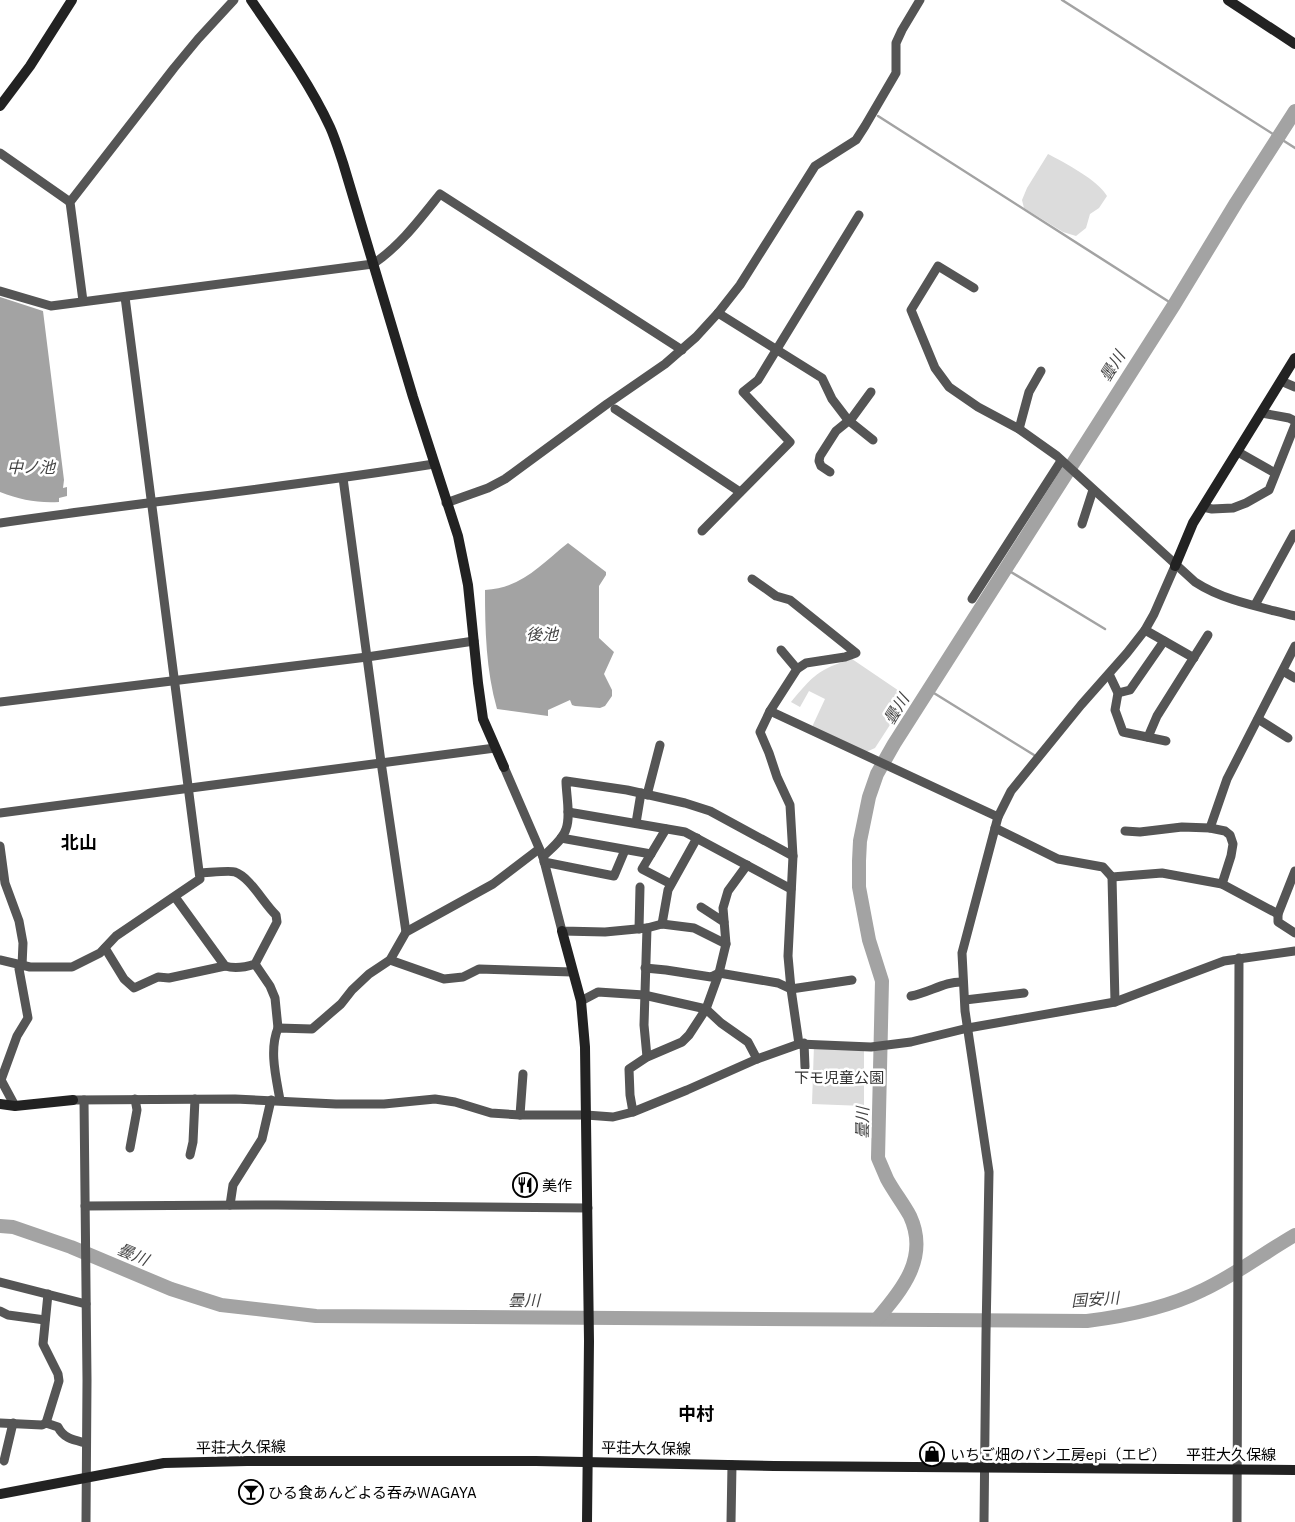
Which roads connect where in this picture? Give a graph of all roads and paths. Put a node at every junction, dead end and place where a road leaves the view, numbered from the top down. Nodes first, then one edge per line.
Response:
1 (72, 0) edge
2 (234, 0) edge
3 (251, 0) edge
4 (920, 0) edge
5 (1228, 0) edge
6 (1295, 44) edge
7 (1, 103) edge
8 (0, 153) edge
9 (70, 202) junction
10 (859, 215) dead end
11 (373, 264) junction
12 (974, 288) dead end
13 (0, 291) edge
14 (125, 297) junction
15 (83, 301) junction
16 (718, 312) junction
17 (682, 350) junction
18 (777, 350) junction
19 (1295, 358) edge
20 (1041, 371) dead end
21 (1281, 381) junction
22 (1295, 387) edge
23 (871, 392) dead end
24 (615, 409) dead end
25 (1262, 413) junction
26 (848, 420) junction
27 (1295, 423) edge
28 (1019, 429) junction
29 (873, 440) dead end
30 (1238, 452) junction
31 (1062, 462) junction
32 (434, 464) junction
33 (830, 472) dead end
34 (1275, 473) junction
35 (343, 478) junction
36 (1094, 490) junction
37 (740, 492) junction
38 (152, 501) junction
39 (446, 504) junction
40 (1204, 507) junction
41 (0, 523) edge
42 (1082, 524) dead end
43 (702, 531) dead end
44 (1295, 534) edge
45 (1175, 566) junction
46 (752, 579) dead end
47 (972, 600) dead end
48 (1255, 605) junction
49 (1295, 616) edge
50 (1145, 630) junction
51 (1208, 635) dead end
52 (474, 641) junction
53 (1164, 641) junction
54 (1295, 646) edge
55 (781, 650) dead end
56 (367, 657) junction
57 (1194, 658) junction
58 (797, 669) junction
59 (1283, 671) junction
60 (1109, 674) junction
61 (1295, 678) edge
62 (174, 681) junction
63 (1118, 693) junction
64 (0, 702) edge
65 (770, 711) junction
66 (1258, 719) junction
67 (1148, 737) junction
68 (1288, 738) dead end
69 (1166, 741) dead end
70 (660, 745) dead end
71 (494, 748) junction
72 (381, 762) junction
73 (504, 767) joint
74 (189, 788) junction
75 (644, 794) junction
76 (568, 812) junction
77 (0, 814) edge
78 (998, 818) junction
79 (636, 823) junction
80 (666, 828) junction
81 (996, 828) junction
82 (1210, 828) junction
83 (1124, 831) dead end
84 (560, 838) junction
85 (697, 838) junction
86 (0, 846) edge
87 (626, 850) junction
88 (651, 854) junction
89 (542, 856) junction
90 (793, 856) junction
91 (747, 865) junction
92 (1295, 871) edge
93 (200, 873) junction
94 (1112, 877) junction
95 (671, 884) junction
96 (1222, 884) junction
97 (640, 887) dead end
98 (791, 889) junction
99 (175, 897) junction
100 (701, 907) dead end
101 (1278, 914) junction
102 (724, 922) junction
103 (662, 924) junction
104 (643, 928) junction
105 (562, 931) junction
106 (406, 932) junction
107 (1295, 934) edge
108 (726, 944) junction
109 (105, 948) junction
110 (1295, 951) edge
111 (1239, 958) junction
112 (0, 960) edge
113 (390, 960) junction
114 (255, 964) junction
115 (22, 966) junction
116 (225, 966) junction
117 (645, 968) junction
118 (572, 972) junction
119 (719, 973) junction
120 (852, 980) dead end
121 (964, 982) junction
122 (791, 989) junction
123 (1024, 992) dead end
124 (644, 995) junction
125 (911, 996) dead end
126 (965, 1000) junction
127 (581, 1001) junction
128 (1115, 1002) junction
129 (706, 1009) junction
130 (278, 1028) junction
131 (968, 1028) junction
132 (802, 1044) junction
133 (647, 1057) junction
134 (757, 1059) junction
135 (804, 1067) dead end
136 (523, 1074) dead end
137 (135, 1099) junction
138 (195, 1099) junction
139 (73, 1100) joint
140 (84, 1100) junction
141 (276, 1100) junction
142 (0, 1104) edge
143 (15, 1106) junction
144 (633, 1112) junction
145 (520, 1115) junction
146 (586, 1115) junction
147 (130, 1148) dead end
148 (190, 1155) dead end
149 (230, 1205) junction
150 (85, 1206) junction
151 (588, 1208) junction
152 (0, 1282) edge
153 (48, 1294) junction
154 (86, 1304) junction
155 (0, 1311) edge
156 (45, 1320) junction
157 (0, 1423) edge
158 (13, 1423) junction
159 (46, 1423) junction
160 (86, 1443) junction
161 (4, 1461) dead end
162 (588, 1462) junction
163 (732, 1465) junction
164 (985, 1467) junction
165 (1237, 1469) junction
166 (1295, 1470) edge
167 (86, 1478) junction
168 (0, 1494) edge
169 (86, 1522) edge
170 (587, 1522) edge
171 (731, 1522) edge
172 (984, 1522) edge
173 (1237, 1522) edge

1 - 7 street
2 - 9 street
3 - 11 street
4 - 16 street
5 - 6 street
8 - 9 street
9 - 15 street
10 - 18 street
11 - 14 street
11 - 17 street
11 - 32 street
12 - 28 street
13 - 15 street
14 - 15 street
14 - 38 street
16 - 17 street
16 - 18 street
17 - 39 street
18 - 26 street
18 - 37 street
19 - 21 street
20 - 28 street
21 - 22 street
21 - 25 street
23 - 26 street
24 - 37 street
25 - 27 street
25 - 30 street
26 - 29 street
26 - 33 street
27 - 34 street
28 - 31 street
30 - 34 street
30 - 40 street
31 - 36 street
31 - 47 street
32 - 35 street
32 - 39 street
34 - 40 street
35 - 38 street
35 - 56 street
36 - 42 street
36 - 45 street
37 - 43 street
38 - 41 street
38 - 62 street
39 - 52 street
40 - 45 street
44 - 48 street
45 - 48 street
45 - 50 street
46 - 58 street
48 - 49 street
50 - 53 street
50 - 60 street
51 - 57 street
52 - 56 street
52 - 71 street
53 - 57 street
53 - 63 street
54 - 59 street
55 - 58 street
56 - 62 street
56 - 72 street
57 - 67 street
58 - 65 street
59 - 61 street
59 - 66 street
60 - 63 street
60 - 78 street
62 - 64 street
62 - 74 street
63 - 67 street
65 - 78 street
65 - 90 street
66 - 68 street
66 - 82 street
67 - 69 street
70 - 75 street
71 - 72 street
71 - 73 street
72 - 74 street
72 - 106 street
73 - 89 street
74 - 77 street
74 - 93 street
75 - 76 street
75 - 79 street
75 - 90 street
76 - 79 street
76 - 84 street
78 - 81 street
79 - 80 street
80 - 85 street
80 - 88 street
81 - 94 street
81 - 121 street
82 - 83 street
82 - 96 street
84 - 87 street
84 - 89 street
85 - 91 street
85 - 95 street
86 - 115 street
87 - 88 street
87 - 89 street
88 - 95 street
89 - 105 street
89 - 106 street
90 - 98 street
91 - 98 street
91 - 102 street
92 - 101 street
93 - 99 street
93 - 114 street
94 - 96 street
94 - 128 street
95 - 103 street
96 - 101 street
97 - 104 street
98 - 122 street
99 - 109 street
99 - 116 street
100 - 102 street
101 - 107 street
102 - 108 street
103 - 104 street
103 - 108 street
104 - 105 street
104 - 117 street
105 - 118 street
106 - 113 street
108 - 119 street
109 - 115 street
109 - 116 street
110 - 111 street
111 - 128 street
111 - 165 street
112 - 115 street
113 - 118 street
113 - 130 street
114 - 116 street
114 - 130 street
115 - 143 street
117 - 119 street
117 - 124 street
118 - 127 street
119 - 122 street
119 - 129 street
120 - 122 street
121 - 125 street
121 - 126 street
122 - 132 street
123 - 126 street
124 - 127 street
124 - 129 street
124 - 133 street
126 - 131 street
127 - 146 street
128 - 131 street
129 - 133 street
129 - 134 street
130 - 141 street
131 - 132 street
131 - 164 street
132 - 134 street
132 - 135 street
133 - 144 street
134 - 144 street
136 - 145 street
137 - 138 street
137 - 140 street
137 - 147 street
138 - 141 street
138 - 148 street
139 - 140 street
139 - 143 street
140 - 150 street
141 - 145 street
141 - 149 street
142 - 143 street
144 - 146 street
145 - 146 street
146 - 151 street
149 - 150 street
149 - 151 street
150 - 154 street
151 - 162 street
152 - 153 street
153 - 154 street
153 - 156 street
154 - 160 street
155 - 156 street
156 - 159 street
157 - 158 street
158 - 159 street
158 - 161 street
159 - 160 street
160 - 167 street
162 - 163 street, 平荘大久保線
162 - 167 street, 平荘大久保線
162 - 170 street
163 - 164 street, 平荘大久保線
163 - 171 street
164 - 165 street, 平荘大久保線
164 - 172 street
165 - 166 street, 平荘大久保線
165 - 173 street
167 - 168 street, 平荘大久保線
167 - 169 street

